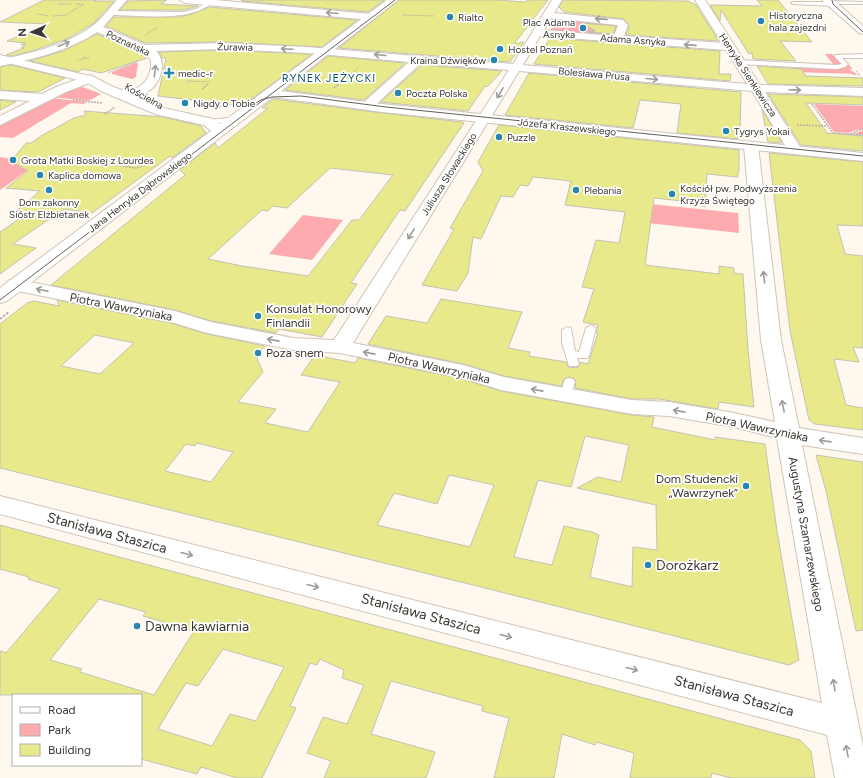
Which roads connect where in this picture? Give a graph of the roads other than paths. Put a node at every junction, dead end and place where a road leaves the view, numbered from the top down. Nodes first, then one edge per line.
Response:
1 (122, 0) edge
2 (185, 0) edge
3 (393, 0) edge
4 (557, 0) edge
5 (700, 0) edge
6 (209, 1) edge
7 (832, 1) edge
8 (862, 2) edge
9 (793, 3) dead end
10 (111, 12) junction
11 (548, 15) junction
12 (371, 17) junction
13 (97, 28) junction
14 (863, 31) edge
15 (537, 33) junction
16 (618, 39) junction
17 (729, 47) junction
18 (326, 51) junction
19 (141, 55) junction
20 (863, 56) edge
21 (0, 58) edge
22 (418, 58) junction
23 (12, 60) junction
24 (739, 62) junction
25 (0, 64) edge
26 (34, 66) junction
27 (516, 67) junction
28 (820, 67) junction
29 (825, 74) dead end
30 (90, 80) junction
31 (756, 88) junction
32 (275, 89) junction
33 (138, 92) junction
34 (863, 92) edge
35 (0, 95) edge
36 (44, 98) junction
37 (114, 98) junction
38 (367, 106) junction
39 (241, 115) junction
40 (484, 118) junction
41 (0, 121) edge
42 (208, 122) junction
43 (218, 133) junction
44 (751, 146) junction
45 (795, 150) junction
46 (863, 157) edge
47 (16, 285) junction
48 (0, 297) edge
49 (591, 328) dead end
50 (567, 330) dead end
51 (340, 347) junction
52 (788, 433) junction
53 (863, 446) edge
54 (0, 505) edge
55 (841, 723) junction
56 (852, 778) edge

1 - 10 street, Poznańska
2 - 6 street
3 - 12 street, Jana Henryka Dąbrowskiego
4 - 11 street, Juliusza Słowackiego
5 - 17 street, Henryka Sienkiewicza
6 - 10 lane
12 -> 6 street
7 - 8 lane
7 - 9 lane
7 - 14 street
10 - 13 street, Poznańska
11 - 15 street, Juliusza Słowackiego
16 -> 11 street
12 - 18 street, Jana Henryka Dąbrowskiego
13 - 19 street, Poznańska
23 -> 13 street
15 - 16 street, Adama Asnyka
15 - 27 street, Juliusza Słowackiego
17 -> 16 street, Adama Asnyka
17 - 24 street, Henryka Sienkiewicza
18 -> 19 street, Żurawia
22 -> 18 street, Bolesława Prusa
18 - 32 street, Jana Henryka Dąbrowskiego
33 -> 19 street, Poznańska
20 - 28 lane
21 - 23 street, Kościelna
22 - 27 street, Bolesława Prusa
22 - 38 street
23 - 25 street
23 - 26 street, Kościelna
24 - 28 lane
24 - 31 street, Henryka Sienkiewicza
25 - 26 street, Kościelna
26 - 30 street, Kościelna
27 -> 31 street, Bolesława Prusa
27 -> 40 street, Juliusza Słowackiego
28 - 29 lane
30 - 33 street, Kościelna
30 - 36 street
30 - 37 street, Kościelna
31 -> 34 street, Bolesława Prusa
31 - 45 street, Henryka Sienkiewicza
32 - 38 street, Józefa Kraszewskiego
32 - 39 street, Jana Henryka Dąbrowskiego
33 - 37 street
33 - 39 street, Kościelna
35 - 36 street
36 - 41 street
37 - 42 street, Kościelna
38 - 40 street, Józefa Kraszewskiego
39 - 42 lane, Kościelna
39 - 43 street, Jana Henryka Dąbrowskiego
40 - 44 street, Józefa Kraszewskiego
40 -> 51 street, Juliusza Słowackiego
42 - 43 street
43 - 47 street, Jana Henryka Dąbrowskiego
44 - 45 street, Józefa Kraszewskiego
52 -> 44 street, Augustyna Szamarzewskiego
45 - 46 street, Józefa Kraszewskiego
47 - 48 street, Jana Henryka Dąbrowskiego
51 -> 47 street, Piotra Wawrzyniaka
49 - 50 lane
52 -> 51 street, Piotra Wawrzyniaka
53 -> 52 street, Piotra Wawrzyniaka
55 -> 52 street, Augustyna Szamarzewskiego
54 -> 55 street, Stanisława Staszica
56 -> 55 street, Augustyna Szamarzewskiego

